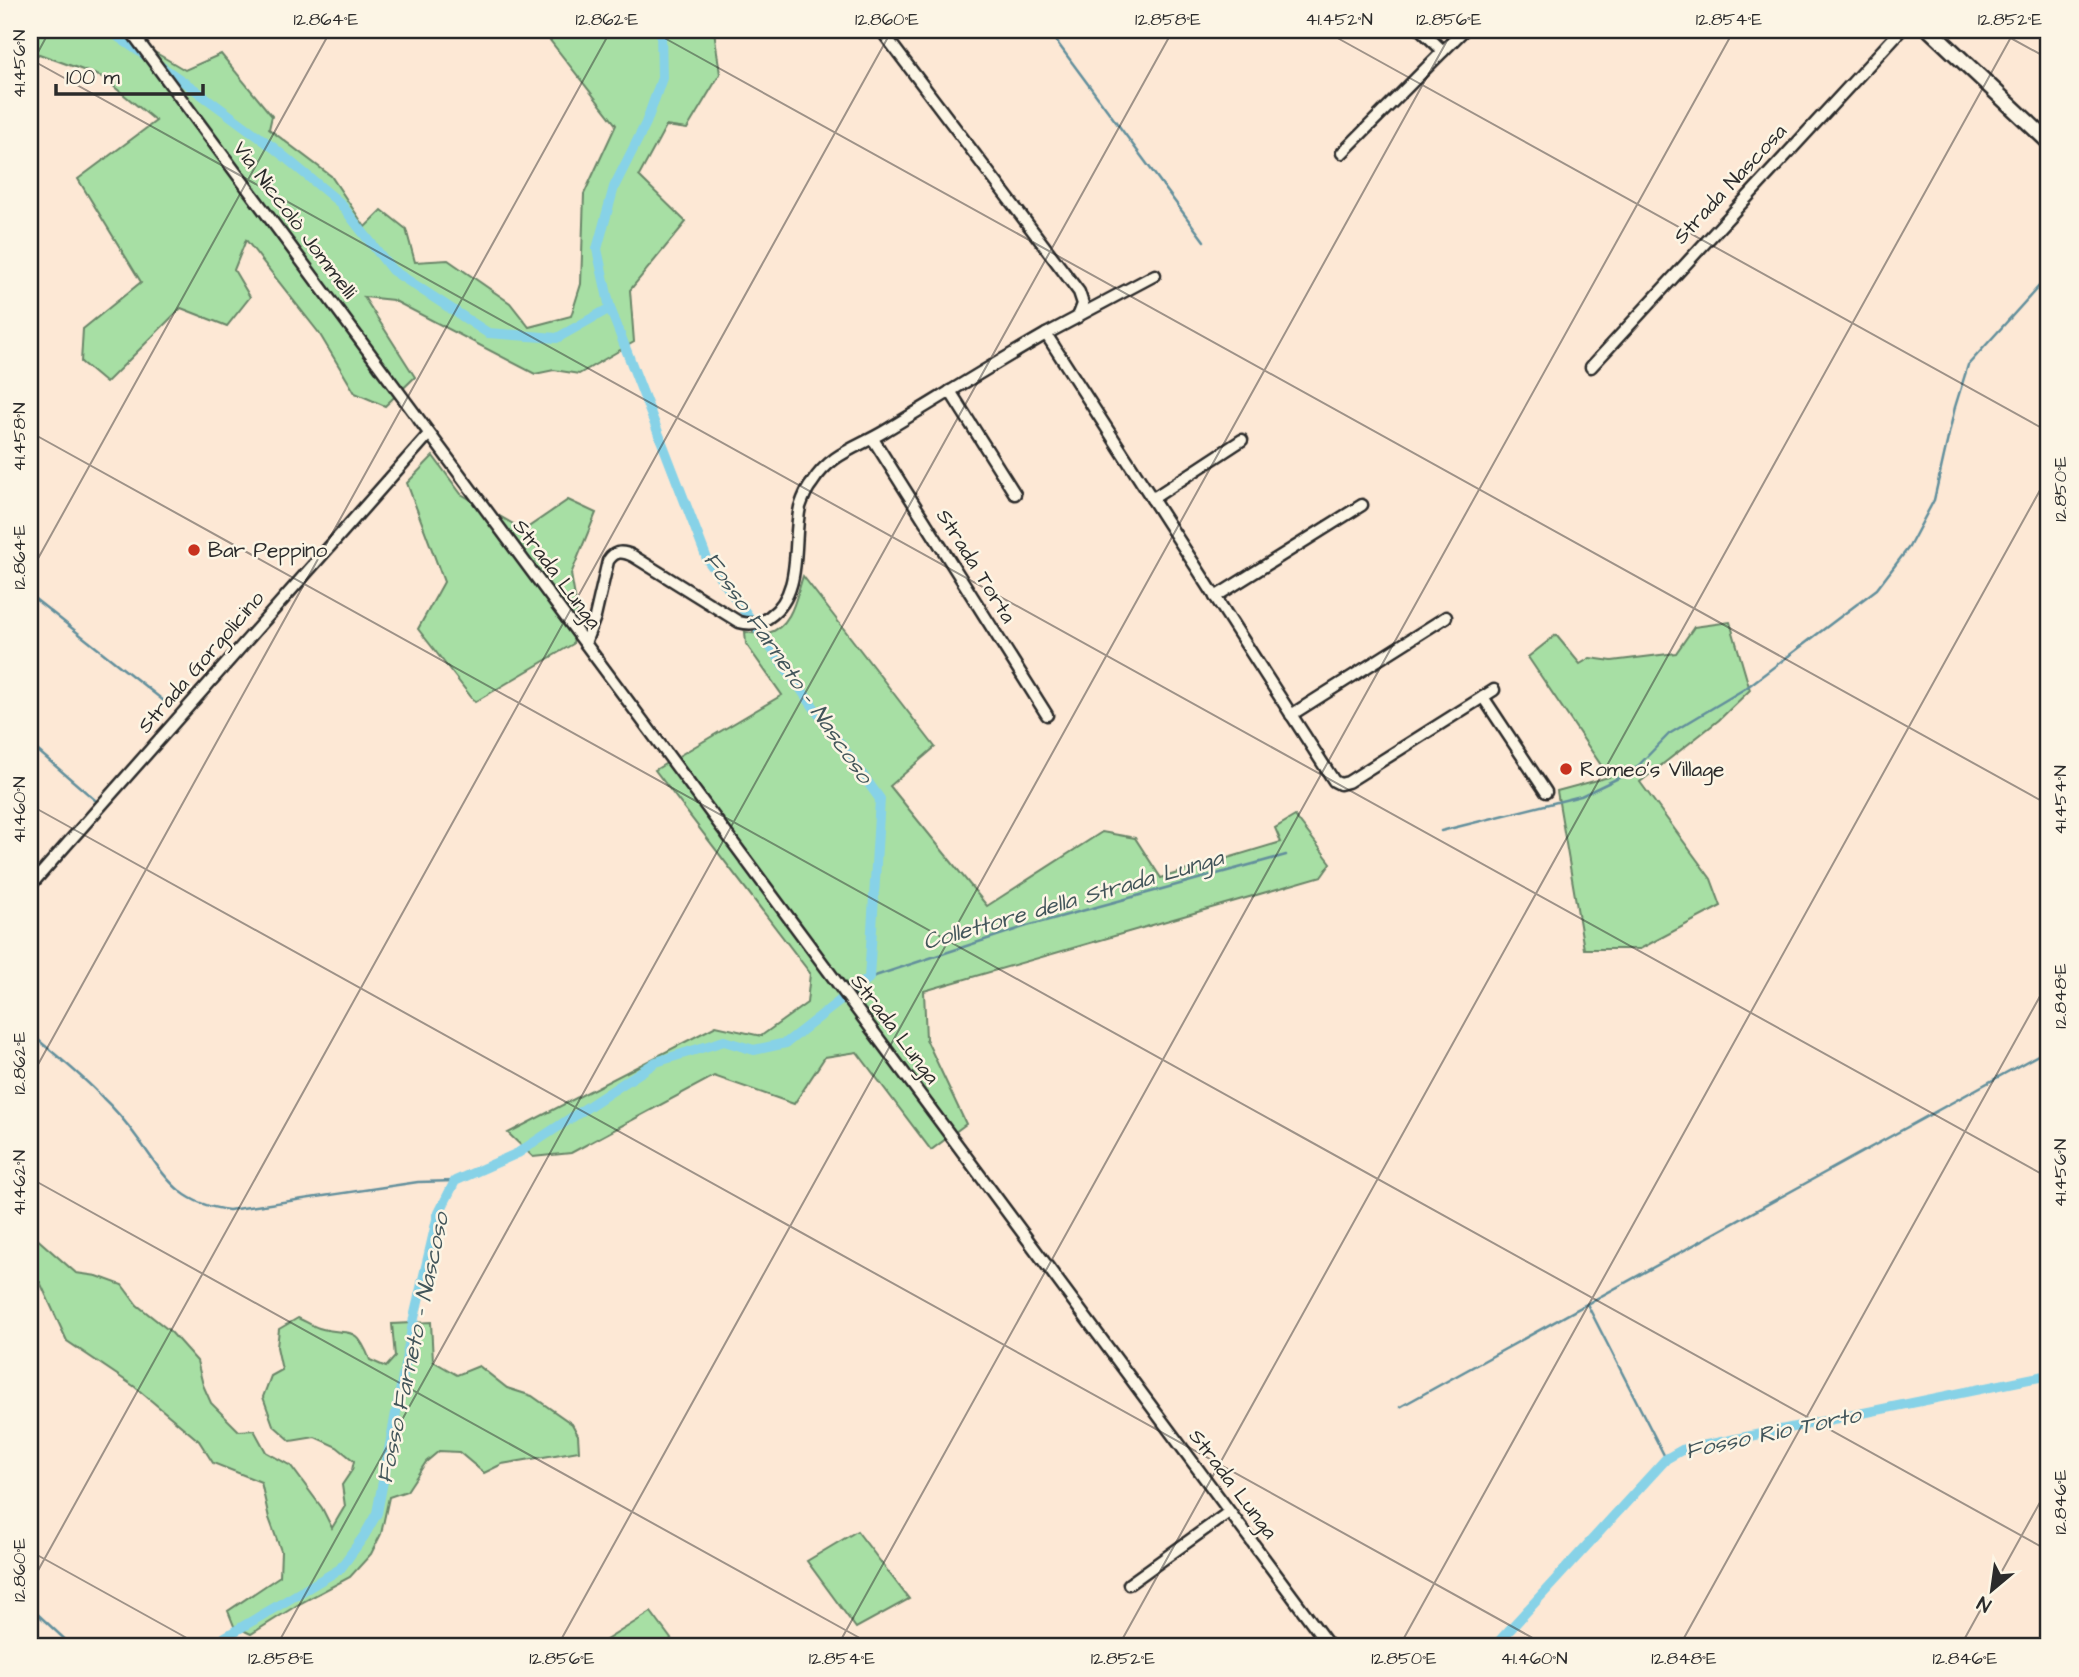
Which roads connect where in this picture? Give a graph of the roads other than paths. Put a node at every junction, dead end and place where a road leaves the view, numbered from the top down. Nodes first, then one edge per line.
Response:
1 (130, 30) edge
2 (881, 30) edge
3 (1421, 30) edge
4 (1464, 30) edge
5 (1901, 30) edge
6 (1930, 30) edge
7 (1443, 51) junction
8 (2049, 142) edge
9 (1342, 153) dead end
10 (1154, 275) dead end
11 (1078, 317) junction
12 (1045, 334) junction
13 (1591, 367) dead end
14 (950, 391) junction
15 (429, 434) junction
16 (873, 439) junction
17 (1242, 440) dead end
18 (1015, 494) dead end
19 (1152, 499) junction
20 (1362, 505) dead end
21 (1215, 597) junction
22 (1446, 617) dead end
23 (585, 643) junction
24 (1494, 690) dead end
25 (1483, 697) junction
26 (1047, 715) dead end
27 (1291, 715) junction
28 (1546, 792) dead end
29 (30, 886) edge
30 (1229, 1512) junction
31 (1129, 1584) dead end
32 (1329, 1647) edge

1 - 15 street, Via Niccolò Jommelli
2 - 11 street
3 - 7 street
4 - 7 street
5 - 13 street, Strada Nascosa
6 - 8 street
7 - 9 street
10 - 11 street
11 - 12 street
12 - 14 street
12 - 19 street
14 - 16 street
14 - 18 street
15 - 23 street, Strada Lunga
15 - 29 street, Strada Gorgolicino
16 - 23 street
16 - 26 street, Strada Torta
17 - 19 street
19 - 21 street
20 - 21 street
21 - 27 street
22 - 27 street
23 - 30 street, Strada Lunga
24 - 25 street
25 - 27 street
25 - 28 street
30 - 31 street
30 - 32 street, Strada Lunga

